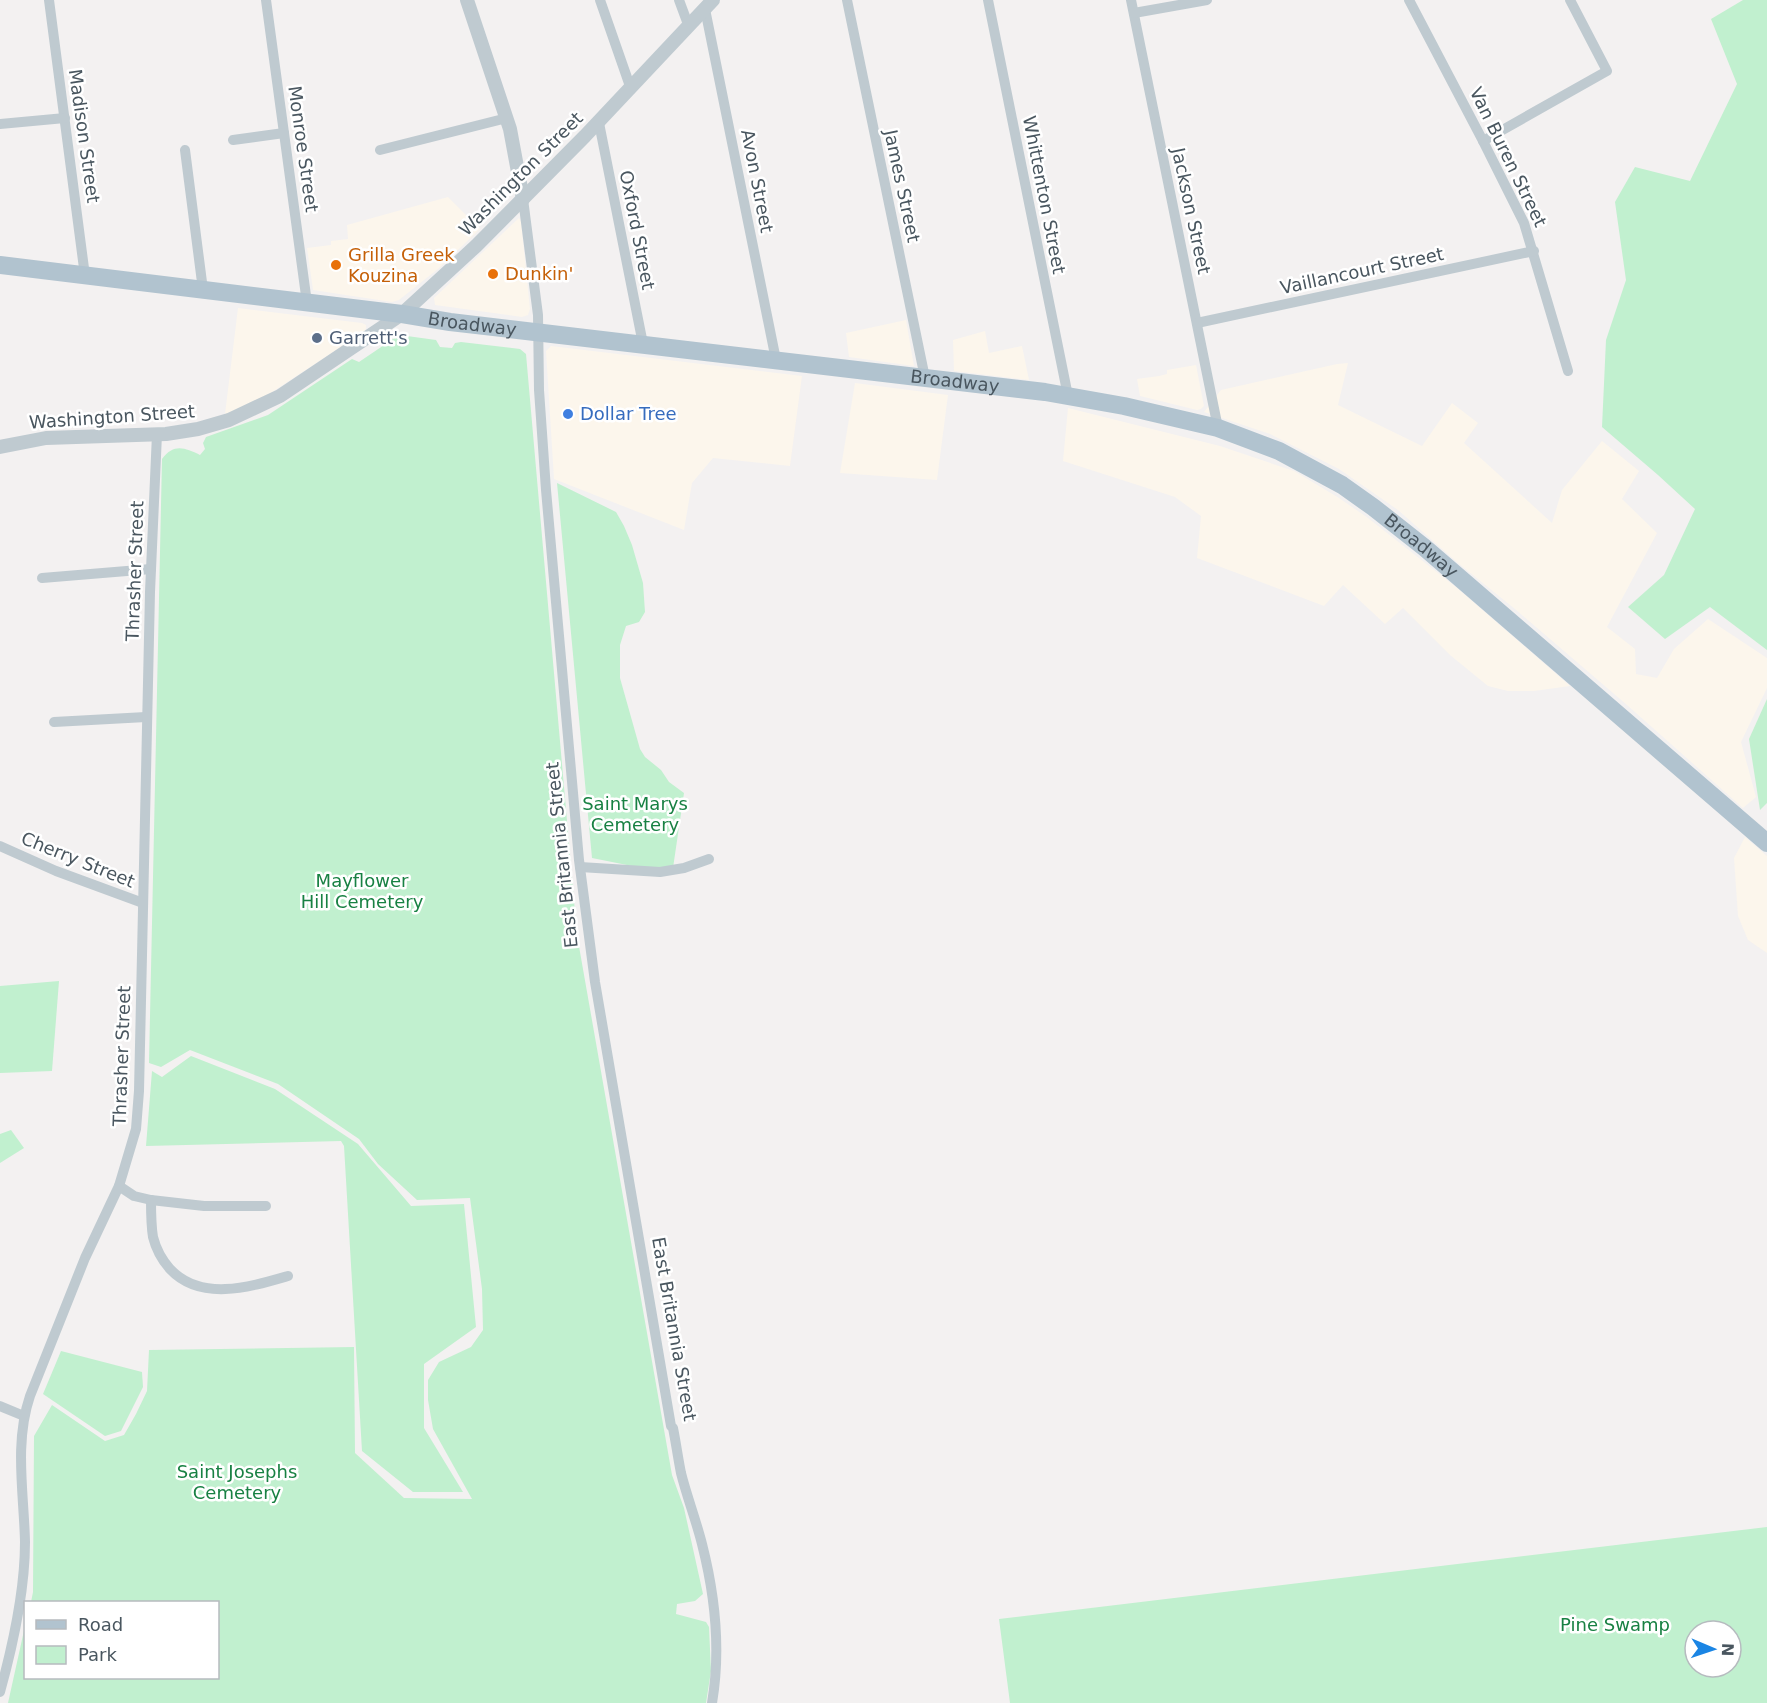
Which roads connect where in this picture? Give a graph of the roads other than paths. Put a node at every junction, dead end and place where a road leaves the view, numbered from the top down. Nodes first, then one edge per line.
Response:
1 (49, 0) edge
2 (266, 0) edge
3 (467, 0) edge
4 (600, 0) edge
5 (679, 0) edge
6 (848, 0) edge
7 (988, 0) edge
8 (1131, 0) edge
9 (1207, 0) edge
10 (1409, 0) edge
11 (1571, 1) edge
12 (709, 4) edge
13 (1134, 14) junction
14 (689, 27) junction
15 (631, 89) junction
16 (64, 118) junction
17 (507, 118) junction
18 (598, 123) junction
19 (0, 124) edge
20 (284, 133) junction
21 (233, 140) dead end
22 (1484, 141) junction
23 (185, 150) dead end
24 (380, 150) dead end
25 (523, 199) junction
26 (1534, 251) junction
27 (0, 265) edge
28 (86, 276) junction
29 (203, 290) junction
30 (307, 303) junction
31 (402, 314) junction
32 (1197, 323) junction
33 (538, 332) junction
34 (643, 344) junction
35 (776, 360) junction
36 (1568, 371) dead end
37 (925, 378) junction
38 (1068, 396) junction
39 (1218, 428) junction
40 (157, 434) junction
41 (0, 447) edge
42 (151, 568) junction
43 (42, 578) dead end
44 (146, 717) junction
45 (54, 722) dead end
46 (1767, 843) edge
47 (0, 846) edge
48 (709, 859) dead end
49 (580, 867) junction
50 (143, 903) junction
51 (119, 1186) junction
52 (151, 1200) junction
53 (266, 1206) dead end
54 (288, 1276) dead end
55 (0, 1406) edge
56 (24, 1416) junction
57 (0, 1692) edge
58 (712, 1703) edge

1 - 16 street, Madison Street
2 - 20 street, Monroe Street
3 - 17 street, East Britannia Street
4 - 15 street
5 - 14 street
6 - 37 street, James Street
7 - 38 street, Whittenton Street
8 - 13 street, Jackson Street
9 - 13 street
10 - 22 street, Van Buren Street
11 - 22 street
12 - 14 street, Washington Street
12 - 35 street, Avon Street
13 - 32 street, Jackson Street
14 - 15 street, Washington Street
15 - 18 street, Washington Street
16 - 19 street
16 - 28 street, Madison Street
17 - 24 street
17 - 25 street, East Britannia Street
18 - 25 street, Washington Street
18 - 34 street, Oxford Street
20 - 21 street
20 - 30 street, Monroe Street
22 - 26 street, Van Buren Street
23 - 29 street
25 - 31 street, Washington Street
25 - 33 street, East Britannia Street
26 - 32 street, Vaillancourt Street
26 - 36 street, Van Buren Street
27 - 28 main road, Broadway
28 - 29 main road, Broadway
29 - 30 main road, Broadway
30 - 31 main road, Broadway
31 - 33 main road, Broadway
31 - 40 street, Washington Street
32 - 39 street, Jackson Street
33 - 34 main road, Broadway
33 - 49 street, East Britannia Street
34 - 35 main road, Broadway
35 - 37 main road, Broadway
37 - 38 main road, Broadway
38 - 39 main road, Broadway
39 - 46 main road, Broadway
40 - 41 street, Washington Street
40 - 42 street, Thrasher Street
42 - 43 street
42 - 44 street, Thrasher Street
44 - 45 street
44 - 50 street, Thrasher Street
47 - 50 street, Cherry Street
48 - 49 street
49 - 58 street, East Britannia Street
50 - 51 street, Thrasher Street
51 - 52 street
51 - 56 street, Thrasher Street
52 - 53 street
52 - 54 street
55 - 56 street
56 - 57 street, Thrasher Street

